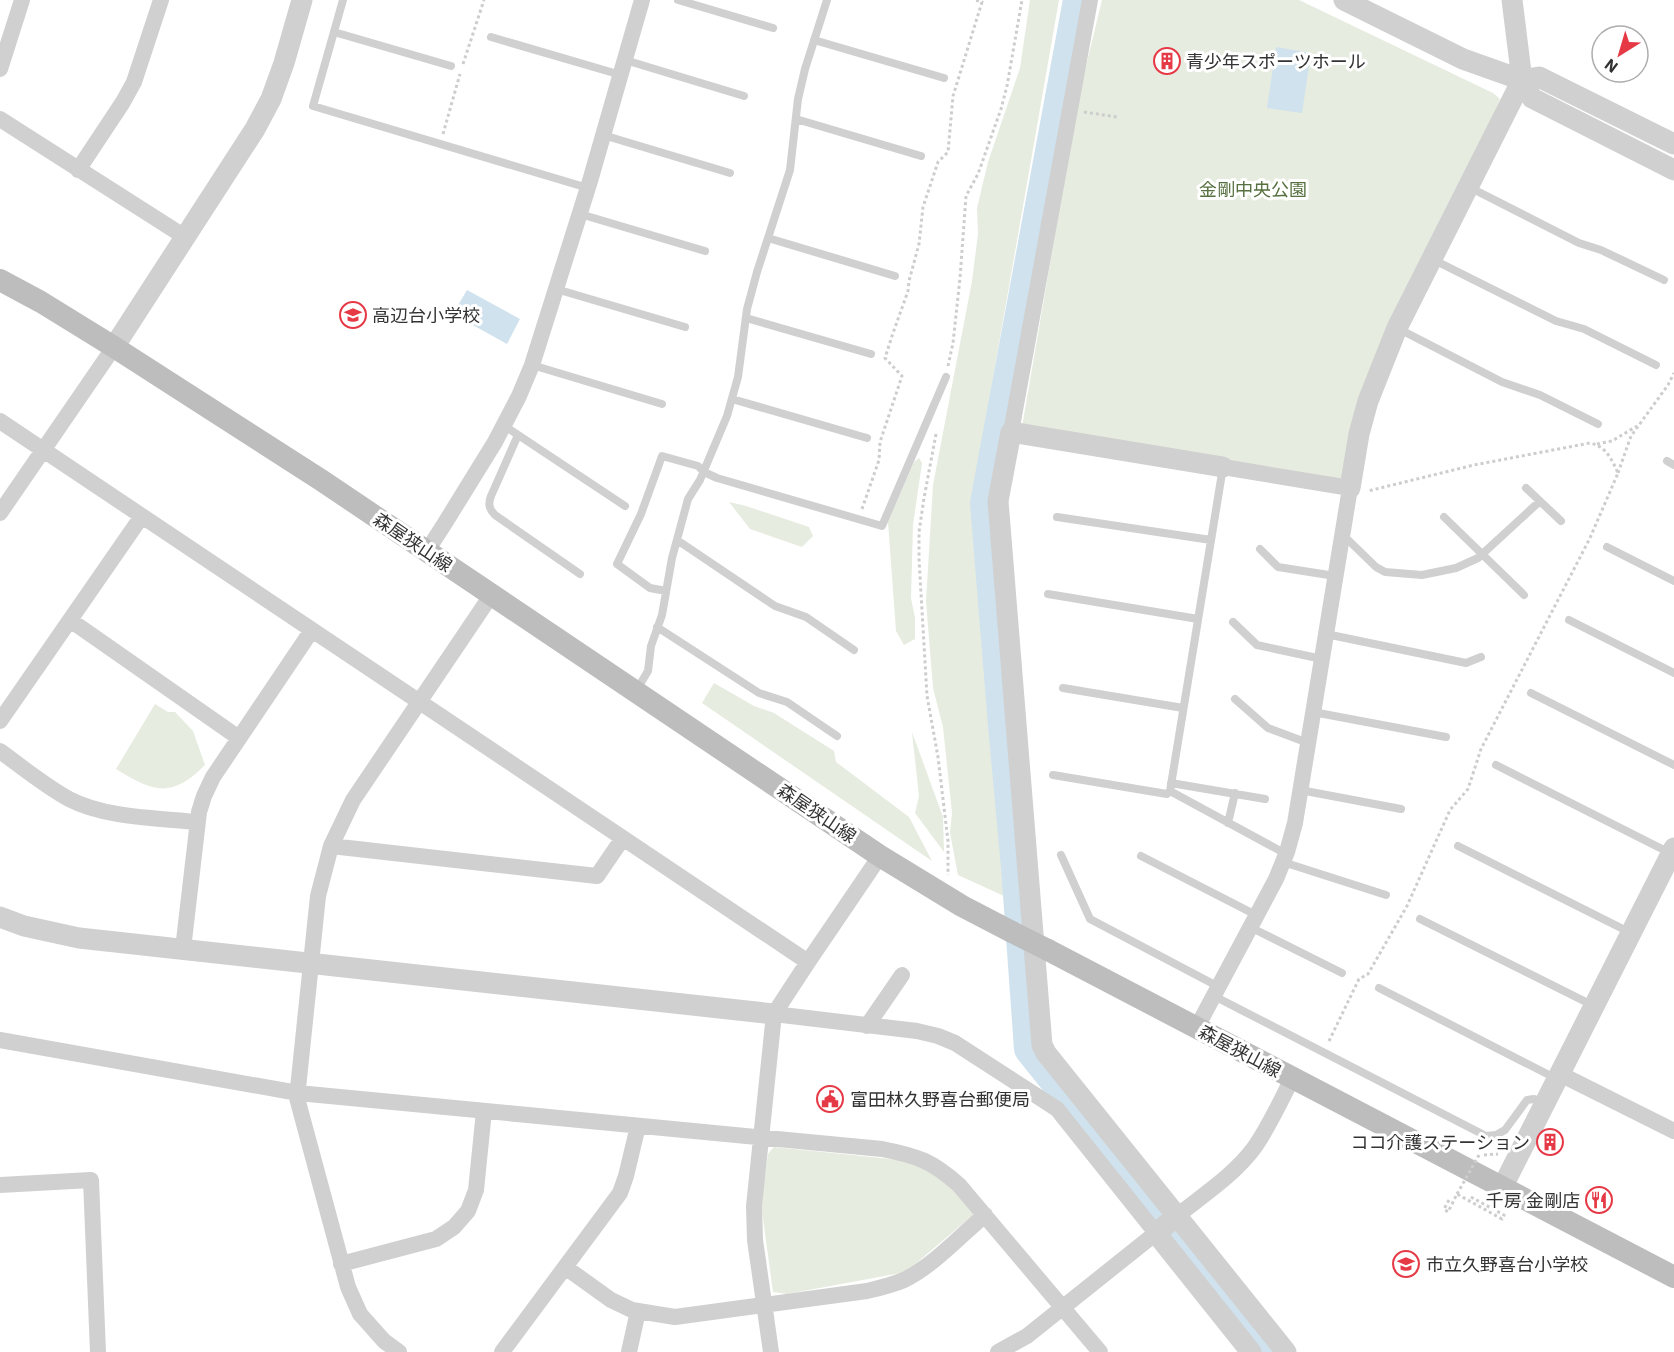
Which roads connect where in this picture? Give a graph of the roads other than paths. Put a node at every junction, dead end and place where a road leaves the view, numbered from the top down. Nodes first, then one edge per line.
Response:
1 (22, 0) edge
2 (160, 0) edge
3 (302, 0) edge
4 (343, 0) edge
5 (642, 0) edge
6 (678, 0) edge
7 (827, 0) edge
8 (1090, 0) edge
9 (1344, 0) edge
10 (1512, 0) edge
11 (773, 28) dead end
12 (334, 32) junction
13 (491, 37) dead end
14 (814, 40) junction
15 (451, 66) dead end
16 (623, 67) junction
17 (0, 69) edge
18 (944, 78) dead end
19 (1522, 80) junction
20 (744, 96) dead end
21 (0, 119) edge
22 (796, 119) junction
23 (603, 135) junction
24 (1674, 144) edge
25 (921, 156) dead end
26 (78, 170) junction
27 (1674, 170) edge
28 (730, 173) dead end
29 (1468, 187) junction
30 (588, 188) junction
31 (580, 214) junction
32 (185, 237) junction
33 (768, 238) junction
34 (705, 251) dead end
35 (1432, 258) junction
36 (895, 276) dead end
37 (0, 280) edge
38 (1664, 280) dead end
39 (556, 289) junction
40 (746, 318) junction
41 (685, 327) dead end
42 (1397, 328) junction
43 (114, 347) junction
44 (871, 354) dead end
45 (532, 365) junction
46 (1656, 365) dead end
47 (946, 377) road end
48 (732, 399) junction
49 (662, 404) dead end
50 (0, 421) edge
51 (1598, 424) dead end
52 (510, 430) junction
53 (1011, 432) junction
54 (867, 438) dead end
55 (44, 450) junction
56 (1223, 467) junction
57 (704, 472) junction
58 (1526, 488) dead end
59 (1349, 490) junction
60 (1540, 501) junction
61 (625, 506) dead end
62 (0, 513) edge
63 (142, 516) junction
64 (1444, 516) dead end
65 (1057, 517) dead end
66 (1561, 521) dead end
67 (1342, 534) junction
68 (677, 540) junction
69 (1211, 540) junction
70 (1607, 547) dead end
71 (1260, 549) dead end
72 (427, 551) junction
73 (1482, 554) junction
74 (580, 574) dead end
75 (1335, 576) junction
76 (1674, 581) edge
77 (666, 591) junction
78 (492, 594) junction
79 (1048, 594) dead end
80 (1524, 595) dead end
81 (1198, 619) junction
82 (70, 620) junction
83 (1569, 620) dead end
84 (1233, 622) dead end
85 (657, 627) junction
86 (312, 630) junction
87 (1326, 634) junction
88 (854, 650) dead end
89 (1481, 657) dead end
90 (1322, 659) junction
91 (1674, 673) edge
92 (1063, 688) dead end
93 (636, 692) junction
94 (1531, 693) dead end
95 (1235, 699) dead end
96 (419, 702) junction
97 (1183, 708) junction
98 (1313, 712) junction
99 (0, 721) edge
100 (837, 736) dead end
101 (1446, 737) dead end
102 (239, 738) junction
103 (1308, 743) junction
104 (0, 751) edge
105 (1496, 765) dead end
106 (1674, 765) edge
107 (1053, 776) dead end
108 (1170, 787) junction
109 (1300, 790) junction
110 (1235, 793) junction
111 (1265, 799) dead end
112 (1401, 809) dead end
113 (197, 822) junction
114 (1228, 823) junction
115 (623, 838) junction
116 (331, 846) junction
117 (1458, 846) dead end
118 (1673, 850) edge
119 (1060, 855) dead end
120 (880, 856) junction
121 (1141, 856) dead end
122 (1285, 858) junction
123 (1386, 895) dead end
124 (0, 917) edge
125 (1420, 919) dead end
126 (1253, 921) junction
127 (1631, 933) junction
128 (183, 949) junction
129 (808, 962) junction
130 (311, 963) junction
131 (1342, 973) dead end
132 (902, 975) dead end
133 (1379, 988) dead end
134 (1216, 991) junction
135 (1594, 1006) junction
136 (774, 1014) junction
137 (867, 1026) junction
138 (1197, 1029) junction
139 (0, 1040) edge
140 (1559, 1077) junction
141 (1292, 1078) junction
142 (297, 1093) junction
143 (1545, 1104) junction
144 (484, 1111) junction
145 (638, 1126) junction
146 (1674, 1131) edge
147 (761, 1138) junction
148 (0, 1185) edge
149 (1503, 1188) junction
150 (985, 1215) junction
151 (1167, 1225) junction
152 (341, 1264) junction
153 (565, 1267) junction
154 (1674, 1277) edge
155 (764, 1305) junction
156 (1063, 1308) junction
157 (638, 1311) junction
158 (98, 1352) edge
159 (399, 1352) edge
160 (502, 1352) edge
161 (629, 1352) edge
162 (771, 1352) edge
163 (998, 1352) edge
164 (1100, 1352) edge
165 (1251, 1352) edge
166 (1286, 1352) edge

1 - 17 street
2 - 26 street
3 - 32 street
4 - 12 lane
5 - 16 street
6 - 11 lane
7 - 14 lane
8 - 53 street
9 - 19 street
10 - 19 street
12 - 15 lane
12 - 30 lane
13 - 16 lane
14 - 18 lane
14 - 22 lane
16 - 20 lane
16 - 23 street
19 - 24 street
19 - 27 street
19 - 29 street
21 - 26 street
22 - 25 lane
22 - 33 lane
23 - 28 lane
23 - 30 street
26 - 32 street
29 - 35 street
29 - 38 lane
30 - 31 street
31 - 34 lane
31 - 39 street
32 - 43 street
33 - 36 lane
33 - 40 lane
35 - 42 street
35 - 46 lane
37 - 43 main road, 森屋狭山線
39 - 41 lane
39 - 45 street
40 - 44 lane
40 - 48 lane
42 - 51 lane
42 - 59 street
43 - 55 street
43 - 72 main road, 森屋狭山線
45 - 49 lane
45 - 52 street
47 - 57 lane
48 - 54 lane
48 - 57 lane
50 - 55 street
52 - 61 lane
52 - 72 street
52 - 74 lane
53 - 56 street
53 - 151 street
55 - 62 street
55 - 63 street
56 - 59 street
56 - 69 lane
57 - 68 lane
57 - 77 lane
58 - 60 lane
59 - 67 street
60 - 66 lane
60 - 73 lane
63 - 82 street
63 - 86 street
64 - 73 lane
65 - 69 lane
67 - 73 lane
67 - 75 street
68 - 77 lane
68 - 88 lane
69 - 81 lane
70 - 76 lane
71 - 75 lane
72 - 78 main road, 森屋狭山線
73 - 80 lane
75 - 87 street
77 - 85 lane
78 - 93 main road, 森屋狭山線
78 - 96 street
79 - 81 lane
81 - 97 lane
82 - 99 street
82 - 102 street
83 - 91 lane
84 - 90 lane
85 - 93 lane
85 - 100 lane
86 - 96 street
86 - 102 street
87 - 89 lane
87 - 90 street
90 - 98 street
92 - 97 lane
93 - 120 main road, 森屋狭山線
94 - 106 lane
95 - 103 lane
96 - 115 street
96 - 116 street
97 - 108 lane
98 - 101 lane
98 - 103 street
102 - 113 street
103 - 109 street
104 - 113 street
105 - 118 lane
107 - 108 lane
108 - 110 lane
108 - 114 lane
109 - 112 lane
109 - 122 street
110 - 111 lane
110 - 114 lane
113 - 128 street
114 - 122 lane
115 - 116 street
115 - 129 street
116 - 130 street
117 - 127 lane
118 - 127 street
119 - 134 lane
120 - 129 street
120 - 138 main road, 森屋狭山線, bridge
121 - 126 lane
122 - 123 lane
122 - 126 street
124 - 128 street
125 - 135 lane
126 - 131 lane
126 - 134 street
127 - 135 street
128 - 130 street
129 - 136 street
130 - 136 street
130 - 142 street
132 - 137 street
133 - 140 lane
134 - 138 street
134 - 143 lane
135 - 140 street
136 - 137 street
136 - 147 street
137 - 151 street
138 - 141 main road, 森屋狭山線
139 - 142 street
140 - 143 street
140 - 146 street
141 - 149 main road, 森屋狭山線
141 - 151 street
142 - 144 street
142 - 152 street
143 - 149 street
144 - 145 street
144 - 152 street
145 - 147 street
145 - 153 street
147 - 150 street
147 - 155 street
148 - 158 street
149 - 154 main road, 森屋狭山線
150 - 155 street
150 - 156 street
151 - 156 street
151 - 165 street
151 - 166 street
152 - 159 street
153 - 157 street
153 - 160 street
155 - 157 street
155 - 162 street
156 - 163 street
156 - 164 street
157 - 161 street

